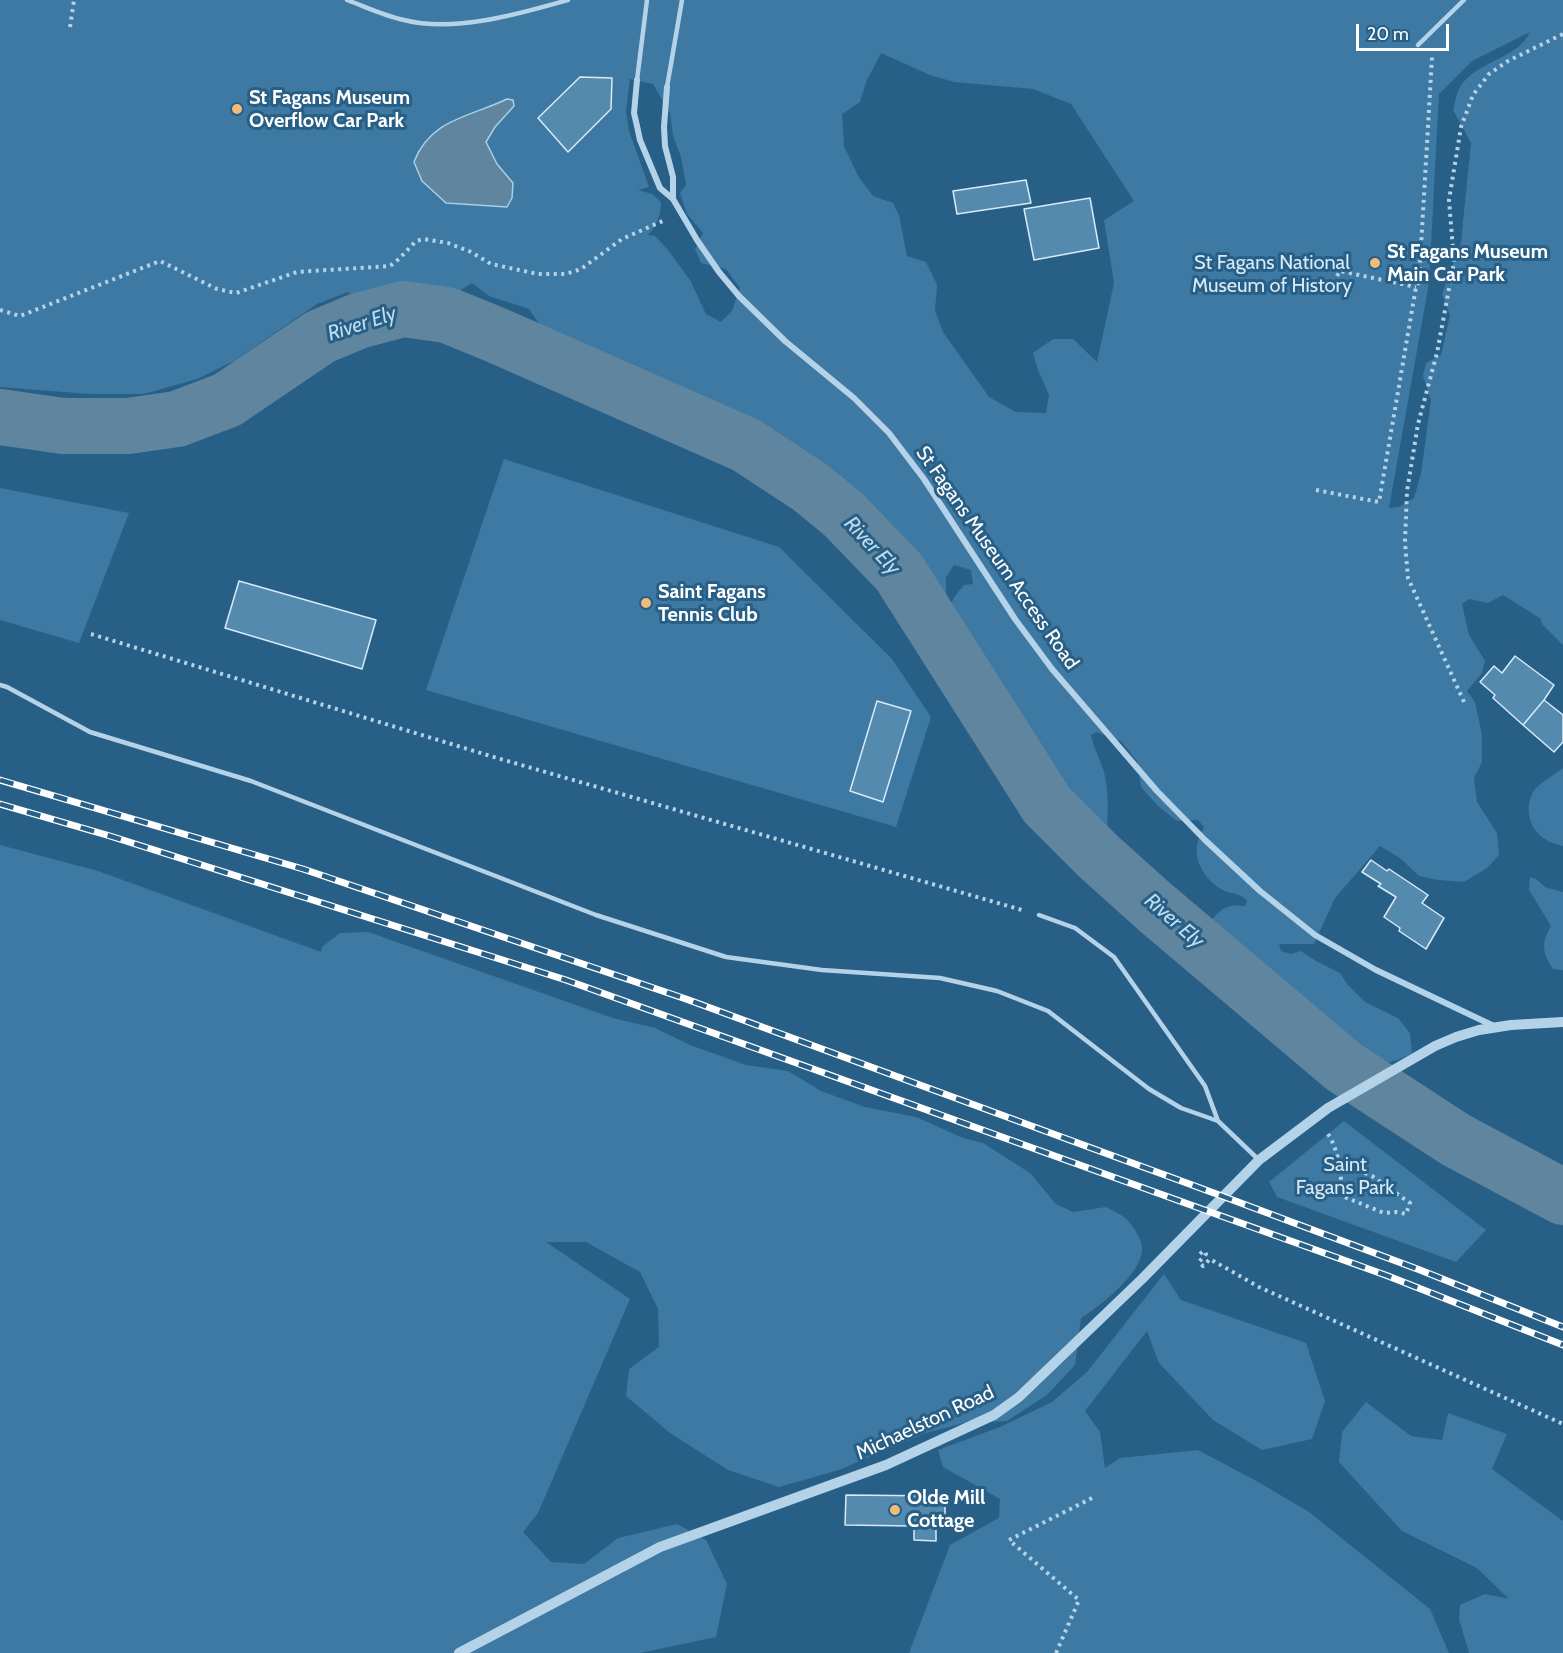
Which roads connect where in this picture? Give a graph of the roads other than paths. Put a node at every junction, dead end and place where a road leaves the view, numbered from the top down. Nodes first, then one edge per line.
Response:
1 (347, 0) edge
2 (567, 0) edge
3 (647, 0) edge
4 (682, 0) edge
5 (1464, 0) edge
6 (1418, 45) dead end
7 (637, 80) joint
8 (668, 87) joint
9 (673, 199) junction
10 (0, 685) edge
11 (1040, 915) road end
12 (1563, 1022) edge
13 (1497, 1027) junction
14 (1218, 1121) junction
15 (1259, 1160) junction
16 (459, 1653) edge

1 - 2 lane
3 - 7 lane, St Fagans Museum Access Road
4 - 8 lane, St Fagans Museum Access Road
5 - 6 lane
7 - 9 street, St Fagans Museum Access Road
8 - 9 street, St Fagans Museum Access Road
9 - 13 street, St Fagans Museum Access Road
10 - 14 lane
11 - 14 lane
12 - 13 street, Michaelston Road
13 - 15 street, Michaelston Road
14 - 15 lane
15 - 16 street, Michaelston Road

